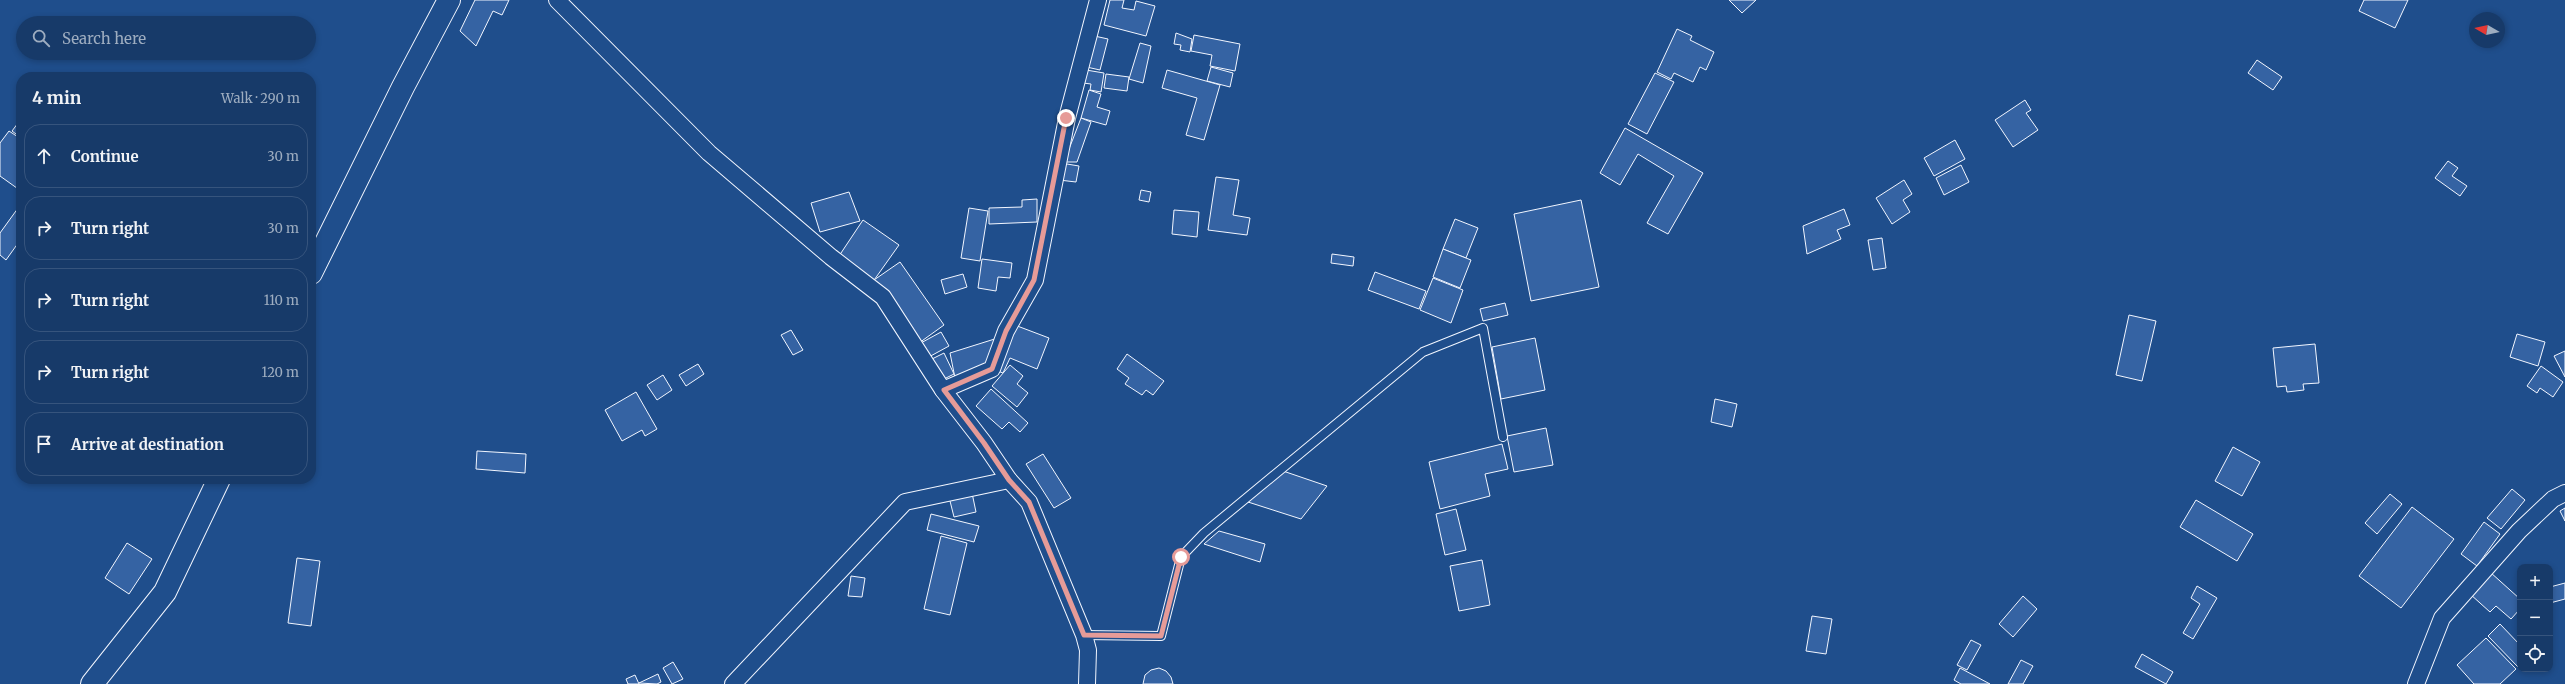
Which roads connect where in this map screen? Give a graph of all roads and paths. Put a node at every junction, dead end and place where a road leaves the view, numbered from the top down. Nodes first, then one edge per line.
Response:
1 (449, 0) edge
2 (557, 0) edge
3 (1098, 0) edge
4 (316, 263) edge
5 (944, 390) junction
6 (1503, 437) dead end
7 (1009, 480) junction
8 (217, 484) edge
9 (2565, 493) edge
10 (1084, 635) junction
11 (92, 684) edge
12 (733, 684) edge
13 (1087, 684) edge
14 (2416, 684) edge

1 - 4 main road
2 - 5 street
3 - 5 street
5 - 7 street
6 - 10 lane
7 - 10 street
7 - 12 street
8 - 11 main road
9 - 14 street
10 - 13 street

